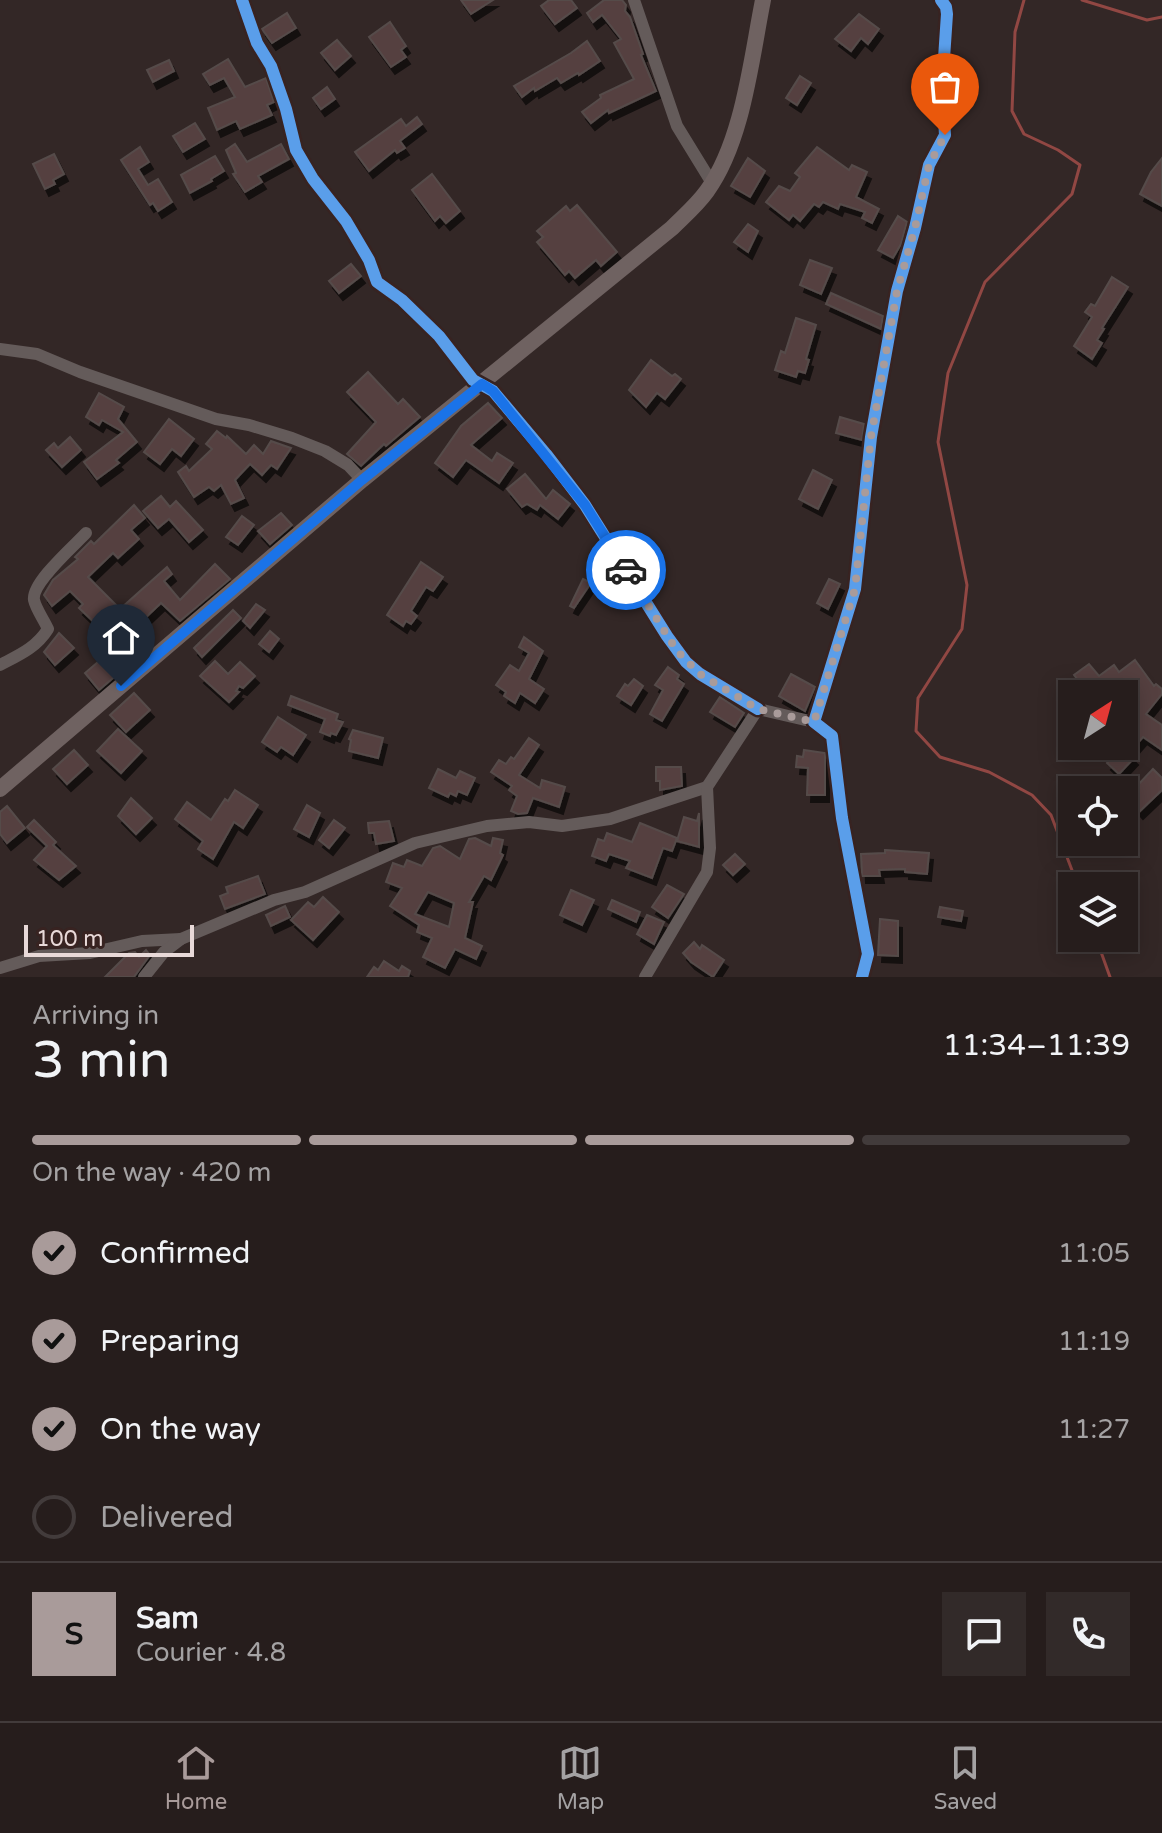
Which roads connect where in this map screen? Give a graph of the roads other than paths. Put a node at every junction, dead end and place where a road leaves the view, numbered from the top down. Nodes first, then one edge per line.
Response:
1 (242, 0) edge
2 (634, 0) edge
3 (763, 0) edge
4 (941, 0) edge
5 (712, 183) junction
6 (0, 349) edge
7 (482, 384) junction
8 (362, 480) junction
9 (86, 533) dead end
10 (0, 665) edge
11 (758, 709) junction
12 (814, 722) junction
13 (707, 787) junction
14 (0, 789) edge
15 (181, 939) junction
16 (0, 968) edge
17 (144, 977) edge
18 (645, 977) edge
19 (862, 977) edge

1 - 7 street
2 - 5 street
3 - 5 main road
4 - 12 street
5 - 7 main road
6 - 8 street
7 - 8 main road
7 - 11 street
8 - 14 main road
9 - 10 street
11 - 12 street
11 - 13 street
12 - 19 street
13 - 15 street
13 - 18 street
15 - 16 street
15 - 17 street

